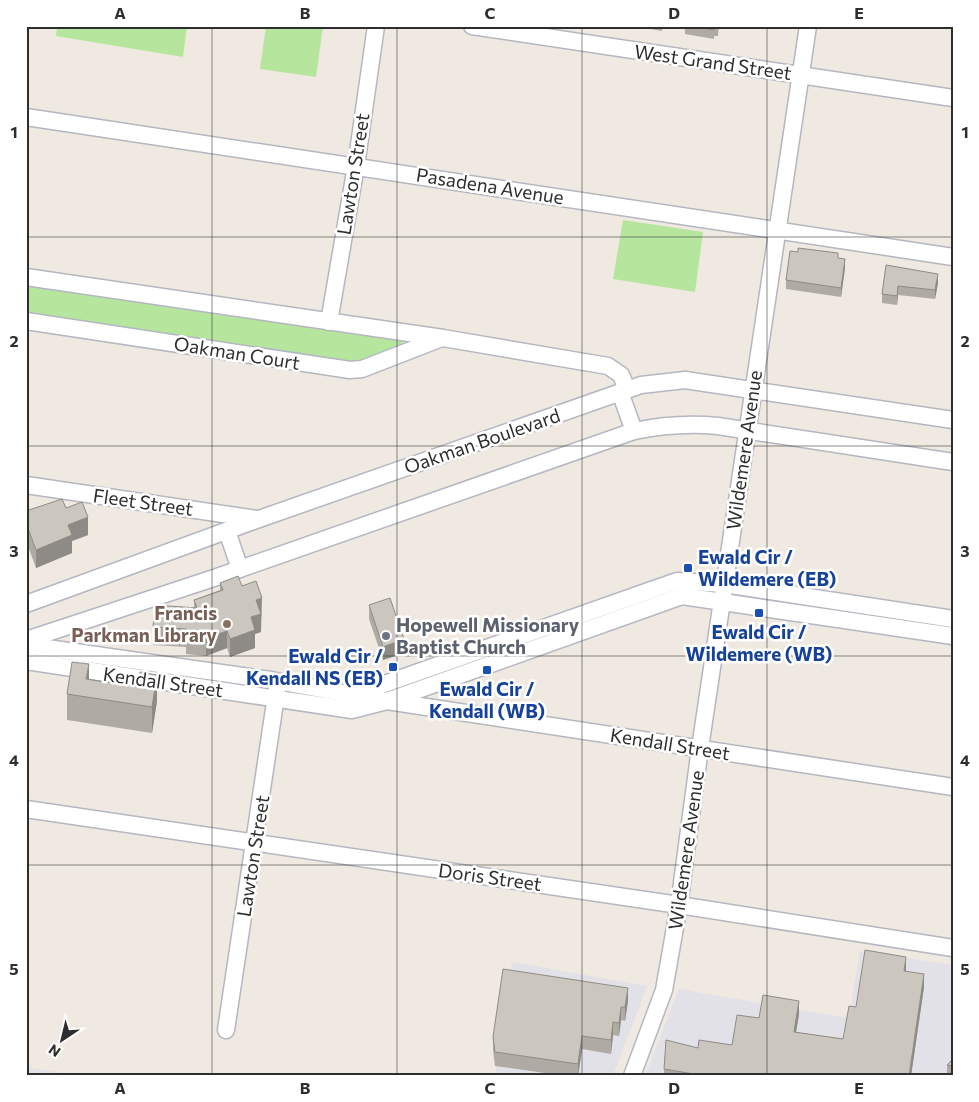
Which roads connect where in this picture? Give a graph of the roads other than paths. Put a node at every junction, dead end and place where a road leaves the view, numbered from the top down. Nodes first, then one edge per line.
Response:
1 (376, 26) edge
2 (472, 26) edge
3 (808, 26) edge
4 (800, 75) junction
5 (953, 98) edge
6 (26, 117) edge
7 (356, 166) junction
8 (777, 231) junction
9 (953, 257) edge
10 (26, 277) edge
11 (26, 321) edge
12 (330, 322) junction
13 (443, 338) junction
14 (624, 390) junction
15 (753, 390) junction
16 (953, 420) edge
17 (634, 431) junction
18 (747, 431) junction
19 (953, 462) edge
20 (26, 485) edge
21 (259, 519) junction
22 (227, 531) junction
23 (240, 569) junction
24 (724, 584) junction
25 (722, 601) junction
26 (26, 604) edge
27 (953, 619) edge
28 (85, 622) junction
29 (953, 636) edge
30 (26, 640) edge
31 (26, 645) edge
32 (91, 654) junction
33 (26, 661) edge
34 (277, 690) junction
35 (356, 694) junction
36 (387, 701) junction
37 (700, 748) junction
38 (953, 787) edge
39 (26, 809) edge
40 (255, 843) junction
41 (679, 905) junction
42 (953, 948) edge
43 (226, 1030) dead end
44 (632, 1076) edge

1 - 7 street, Lawton Street
2 - 4 street, West Grand Street
3 - 4 street, Wildemere Avenue
4 - 5 street, West Grand Street
4 - 8 street, Wildemere Avenue
6 - 7 street, Pasadena Avenue
7 - 8 street, Pasadena Avenue
7 - 12 street, Lawton Street
8 - 9 street, Pasadena Avenue
8 - 15 street, Wildemere Avenue
10 - 12 street
11 - 13 street, Oakman Court
12 - 13 street
13 - 14 street
14 - 15 street, Oakman Boulevard
14 - 17 street
14 - 21 street, Oakman Boulevard
15 - 16 street, Oakman Boulevard
15 - 18 street, Wildemere Avenue
17 - 18 street
17 - 23 street
18 - 19 street
18 - 24 street, Wildemere Avenue
20 - 21 street, Fleet Street
21 - 22 street, Oakman Boulevard
22 - 23 street
22 - 26 street, Oakman Boulevard
23 - 28 street
24 - 25 street, Wildemere Avenue
24 - 27 street
24 - 35 street
25 - 29 street
25 - 36 street
25 - 37 street, Wildemere Avenue
28 - 30 street
28 - 32 street
31 - 32 street, Kendall Street
32 - 34 street, Kendall Street
33 - 34 street, Kendall Street
34 - 35 street, Kendall Street
34 - 36 street, Kendall Street
34 - 40 street, Lawton Street
35 - 36 street, Kendall Street
36 - 37 street, Kendall Street
37 - 38 street, Kendall Street
37 - 41 street, Wildemere Avenue
39 - 40 street, Doris Street
40 - 41 street, Doris Street
40 - 43 street, Lawton Street
41 - 42 street, Doris Street
41 - 44 street, Wildemere Avenue

